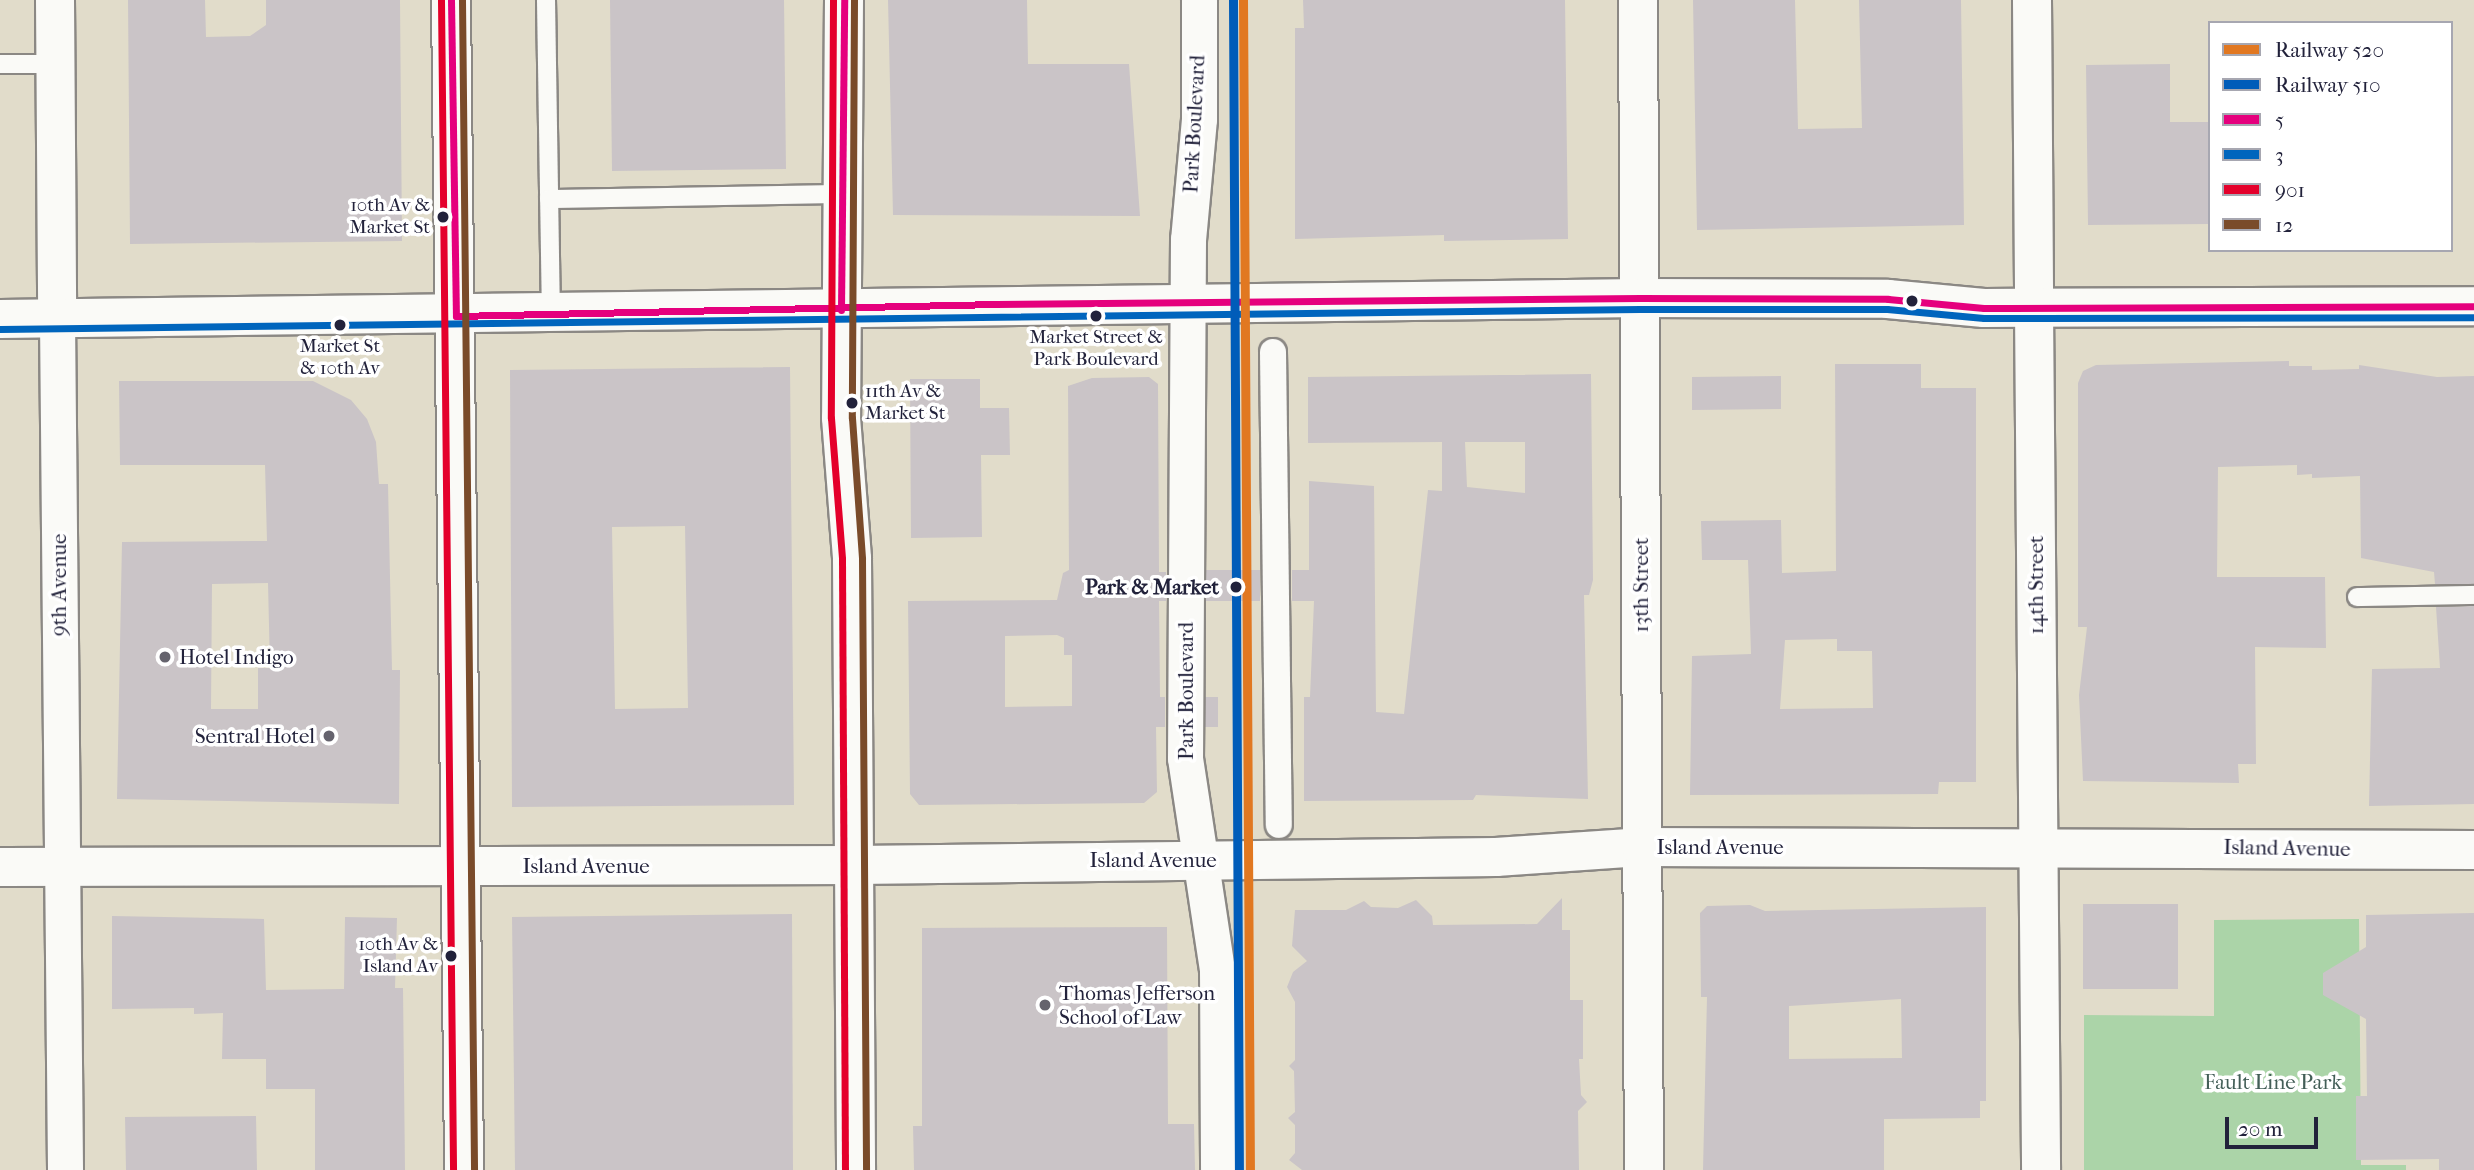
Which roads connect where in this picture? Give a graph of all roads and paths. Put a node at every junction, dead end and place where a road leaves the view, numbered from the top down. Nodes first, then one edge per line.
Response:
1 (55, 0) edge
2 (451, 0) edge
3 (546, 0) edge
4 (844, 0) edge
5 (1199, 0) edge
6 (1638, 0) edge
7 (2032, 0) edge
8 (0, 64) edge
9 (56, 64) junction
10 (842, 194) junction
11 (549, 199) junction
12 (1640, 298) junction
13 (1188, 301) junction
14 (2474, 306) edge
15 (2034, 309) junction
16 (841, 310) junction
17 (551, 315) junction
18 (456, 316) junction
19 (0, 319) edge
20 (57, 319) junction
21 (1273, 352) dead end
22 (2474, 595) edge
23 (2357, 597) dead end
24 (1279, 825) dead end
25 (2039, 846) junction
26 (1641, 847) junction
27 (2474, 850) edge
28 (1200, 860) junction
29 (856, 865) junction
30 (460, 866) junction
31 (0, 867) edge
32 (61, 867) junction
33 (65, 1170) edge
34 (464, 1170) edge
35 (856, 1170) edge
36 (1218, 1170) edge
37 (1644, 1170) edge
38 (2041, 1170) edge

1 - 9 main road, 9th Avenue
2 - 18 main road
3 - 11 lane
4 - 10 main road
5 - 13 street, Park Boulevard
6 - 12 main road, 13th Street
7 - 15 main road, 14th Street
8 - 9 lane
9 - 20 main road, 9th Avenue
10 - 11 lane
10 - 16 main road
11 - 17 lane
12 - 13 main road
12 - 15 main road
12 - 26 main road, 13th Street
13 - 16 main road
13 - 28 street, Park Boulevard
14 - 15 main road
15 - 25 main road, 14th Street
16 - 17 main road
16 - 29 main road
17 - 18 main road
18 - 20 main road
18 - 30 main road
19 - 20 main road
20 - 32 street, 9th Avenue
21 - 24 street
22 - 23 lane
25 - 26 main road, Island Avenue
25 - 27 main road, Island Avenue
25 - 38 main road, 14th Street
26 - 28 main road, Island Avenue
26 - 37 main road, 13th Street
28 - 29 main road, Island Avenue
28 - 36 street, Park Boulevard
29 - 30 main road, Island Avenue
29 - 35 main road
30 - 32 main road, Island Avenue
30 - 34 main road
31 - 32 main road, Island Avenue
32 - 33 street, 9th Avenue

